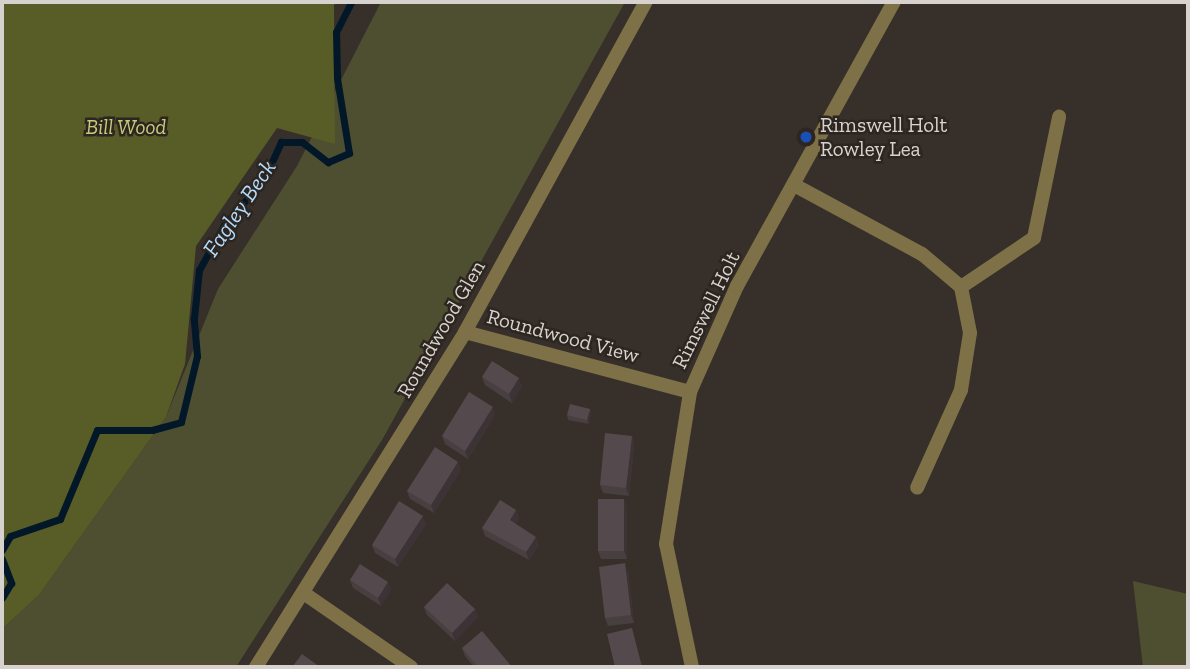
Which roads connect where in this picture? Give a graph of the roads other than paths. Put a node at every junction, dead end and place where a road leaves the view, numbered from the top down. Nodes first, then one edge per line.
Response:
1 (646, 2) edge
2 (894, 2) edge
3 (1059, 117) dead end
4 (796, 186) junction
5 (961, 287) junction
6 (465, 332) junction
7 (690, 392) junction
8 (917, 488) dead end
9 (305, 594) junction
10 (256, 667) edge
11 (411, 667) edge
12 (692, 667) edge

1 - 6 street, Roundwood Glen
2 - 4 street, Rimswell Holt
3 - 5 street
4 - 5 street
4 - 7 street, Rimswell Holt
5 - 8 street
6 - 7 street, Roundwood View
6 - 9 street, Roundwood Glen
7 - 12 street, Rimswell Holt
9 - 10 street, Roundwood Glen
9 - 11 street

